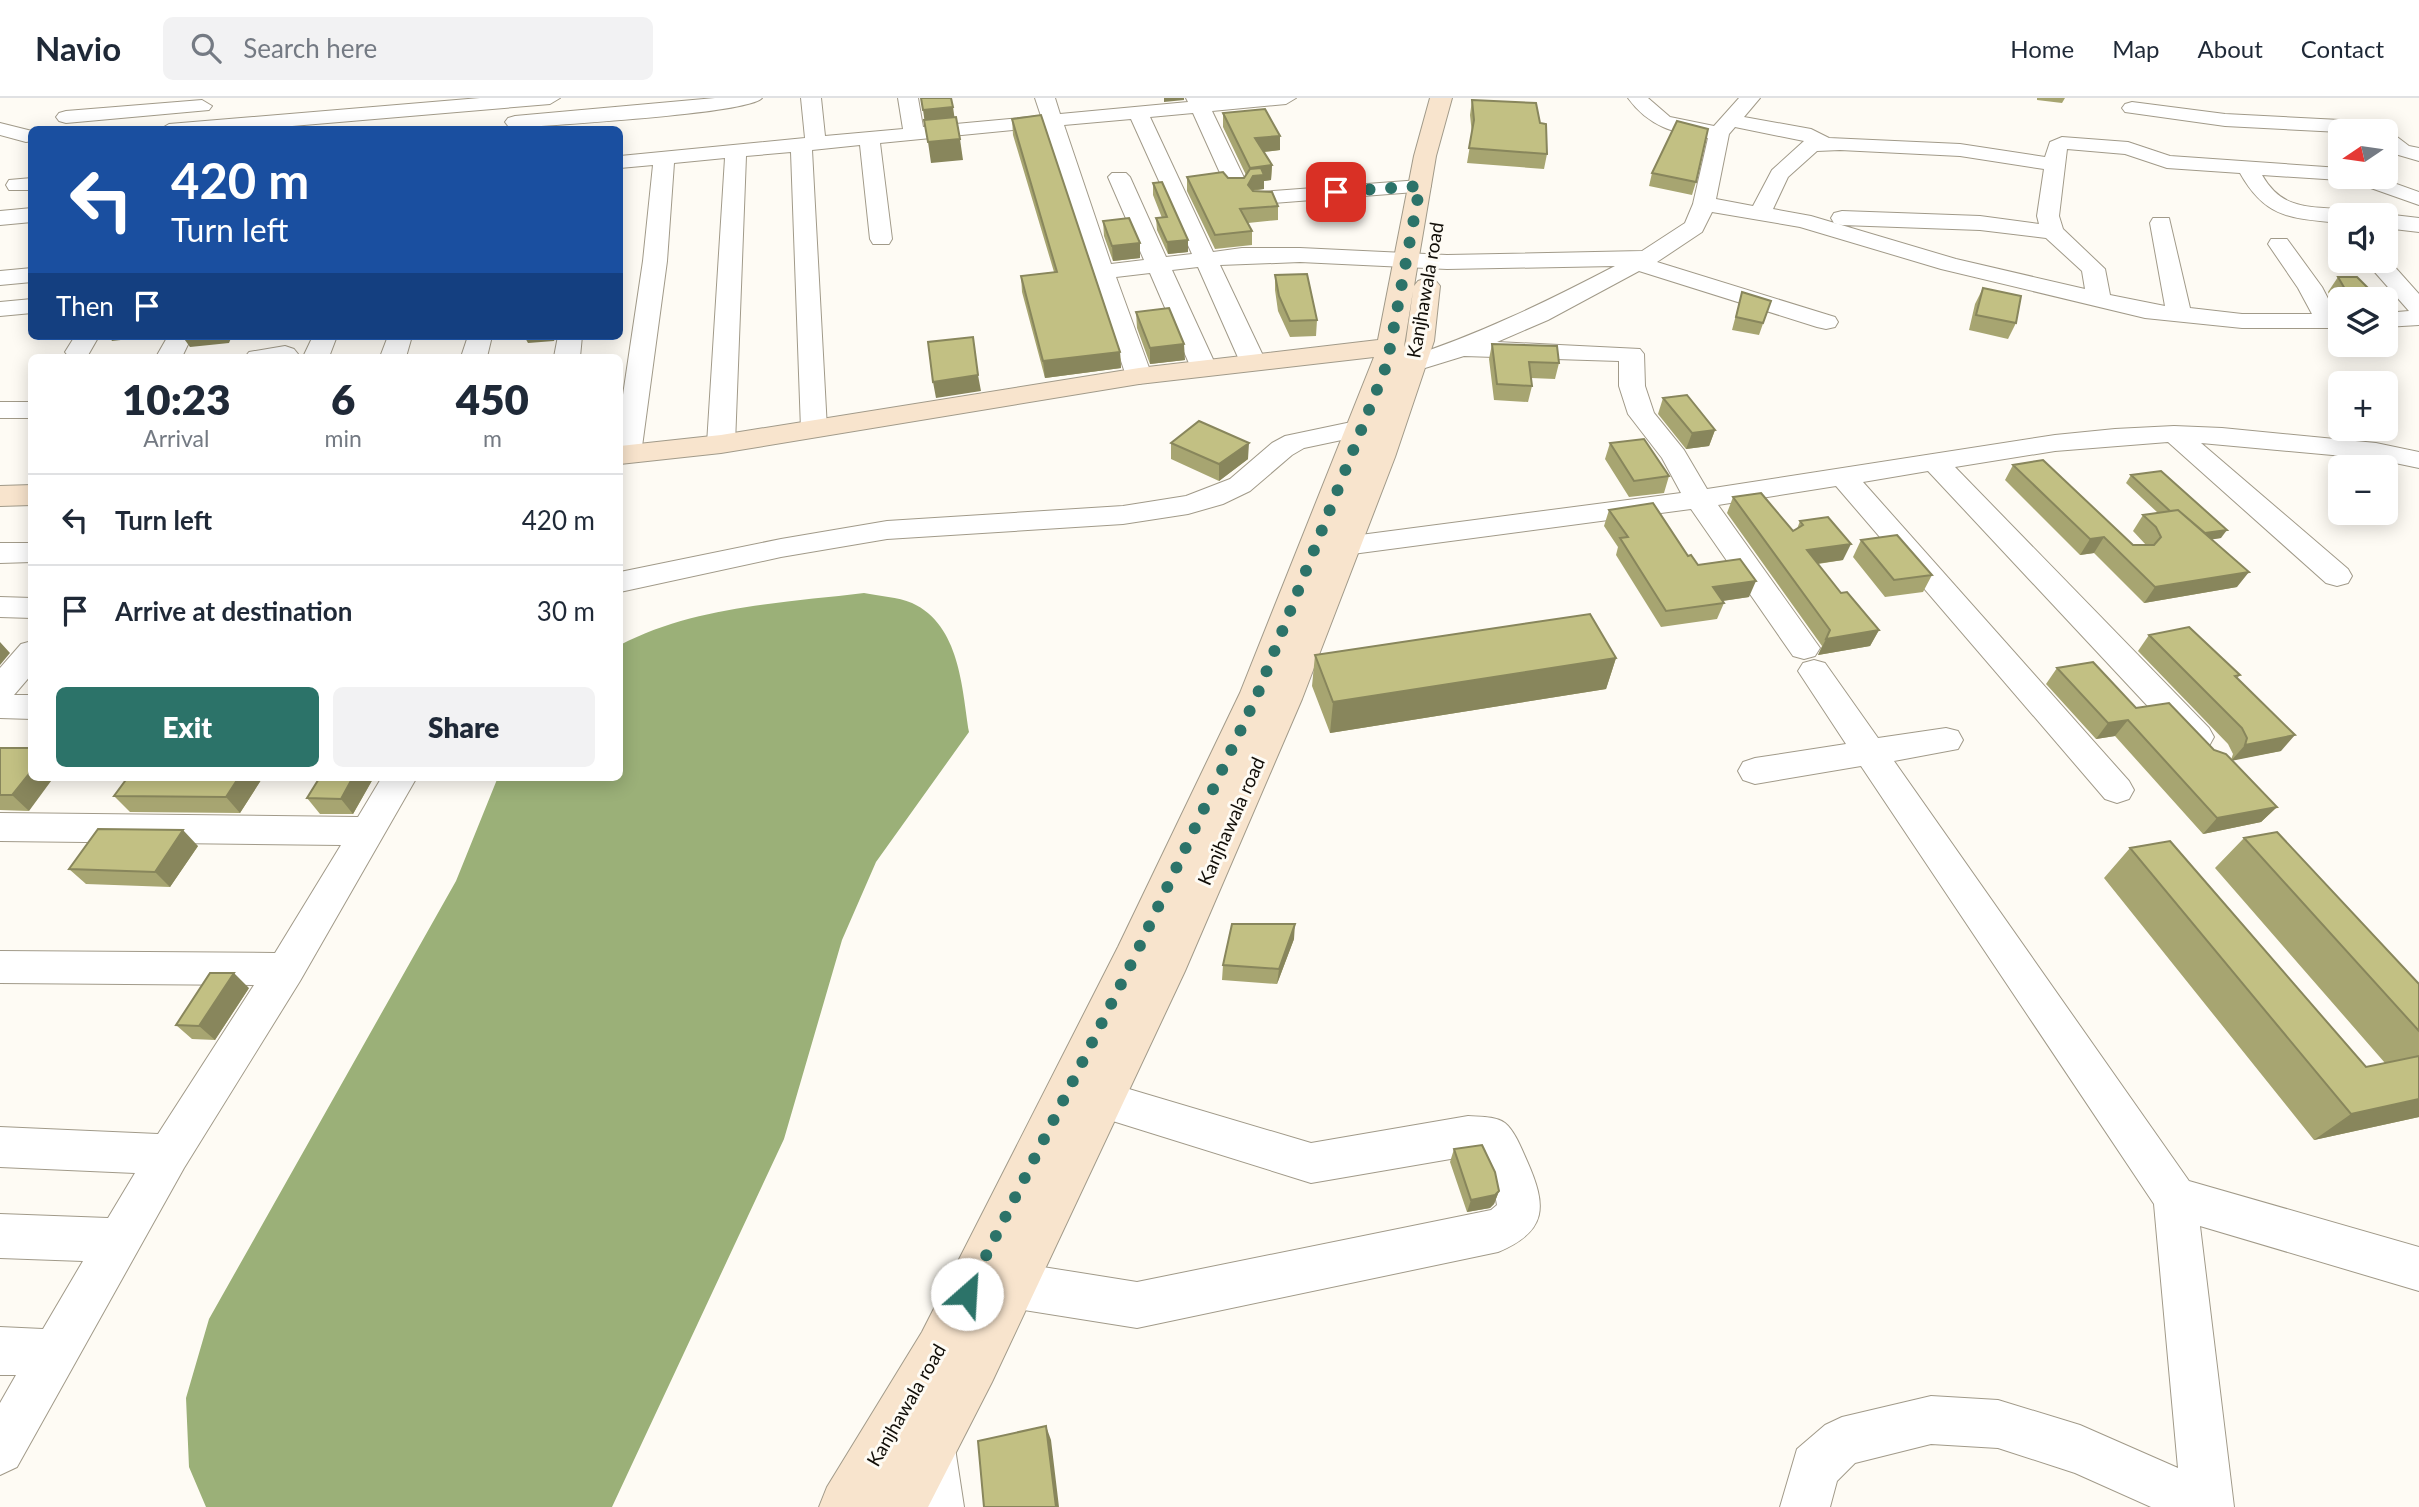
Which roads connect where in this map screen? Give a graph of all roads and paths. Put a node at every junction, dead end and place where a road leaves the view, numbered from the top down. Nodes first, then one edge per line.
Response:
1 (542, 98) edge
2 (752, 98) edge
3 (811, 98) edge
4 (908, 98) edge
5 (1045, 98) edge
6 (1286, 98) edge
7 (1441, 98) edge
8 (1461, 98) edge
9 (1638, 98) edge
10 (1749, 98) edge
11 (2257, 98) edge
12 (1246, 100) edge
13 (1198, 102) edge
14 (652, 105) edge
15 (1104, 107) edge
16 (1152, 107) edge
17 (370, 113) edge
18 (2130, 116) edge
19 (66, 117) dead end
20 (1052, 122) junction
21 (491, 124) dead end
22 (2281, 124) junction
23 (530, 125) edge
24 (213, 126) edge
25 (233, 126) edge
26 (2328, 126) edge
27 (1723, 127) junction
28 (0, 129) edge
29 (717, 132) dead end
30 (914, 134) junction
31 (26, 136) dead end
32 (810, 137) junction
33 (869, 138) junction
34 (1824, 144) junction
35 (2398, 146) edge
36 (650, 149) junction
37 (736, 151) junction
38 (2419, 155) edge
39 (623, 161) edge
40 (2053, 164) junction
41 (2247, 168) junction
42 (2328, 173) edge
43 (1122, 183) junction
44 (1236, 184) edge
45 (1172, 185) junction
46 (1420, 186) junction
47 (2391, 189) edge
48 (1065, 195) junction
49 (1261, 198) edge
50 (2419, 199) edge
51 (1704, 205) junction
52 (1760, 213) junction
53 (2328, 214) edge
54 (28, 215) edge
55 (0, 218) edge
56 (1803, 221) junction
57 (2161, 223) dead end
58 (2398, 223) edge
59 (2419, 225) edge
60 (2053, 232) junction
61 (881, 239) dead end
62 (2279, 244) dead end
63 (1205, 258) junction
64 (1420, 260) junction
65 (1642, 261) junction
66 (1156, 265) junction
67 (1103, 272) junction
68 (2388, 273) edge
69 (28, 275) edge
70 (0, 278) edge
71 (2099, 302) junction
72 (28, 306) edge
73 (2419, 308) edge
74 (0, 309) edge
75 (2328, 312) edge
76 (2180, 315) junction
77 (2419, 317) edge
78 (2398, 319) edge
79 (2328, 321) edge
80 (1826, 322) dead end
81 (1462, 348) junction
82 (1401, 356) junction
83 (1253, 362) junction
84 (1204, 368) junction
85 (1139, 376) junction
86 (0, 410) edge
87 (28, 410) edge
88 (1361, 428) junction
89 (814, 429) junction
90 (2174, 434) junction
91 (721, 444) junction
92 (623, 455) edge
93 (2411, 456) edge
94 (1935, 462) junction
95 (1844, 478) junction
96 (28, 495) edge
97 (0, 496) edge
98 (1699, 499) junction
99 (1330, 546) junction
100 (28, 552) edge
101 (0, 553) edge
102 (2337, 576) dead end
103 (623, 581) edge
104 (0, 607) edge
105 (28, 608) edge
106 (28, 657) edge
107 (0, 690) edge
108 (0, 706) edge
109 (28, 707) edge
110 (1946, 740) dead end
111 (1870, 753) junction
112 (2214, 755) edge
113 (1755, 771) dead end
114 (398, 781) edge
115 (2117, 790) dead end
116 (0, 827) edge
117 (367, 831) junction
118 (0, 967) edge
119 (286, 969) junction
120 (1102, 1100) junction
121 (0, 1147) edge
122 (169, 1154) junction
123 (2175, 1198) junction
124 (0, 1236) edge
125 (121, 1240) junction
126 (2419, 1269) edge
127 (1012, 1285) junction
128 (0, 1351) edge
129 (56, 1353) junction
130 (930, 1448) junction
131 (0, 1450) edge
132 (847, 1507) edge
133 (898, 1507) edge
134 (939, 1507) edge
135 (1805, 1507) edge
136 (2208, 1507) edge

1 - 17 street
1 - 23 street
2 - 14 street
3 - 32 street
4 - 30 street
5 - 20 street
6 - 12 street
7 - 46 main road, Kanjhawala road
8 - 64 main road, Kanjhawala road
9 - 27 street
10 - 27 street
11 - 22 street
12 - 13 street
13 - 16 street
13 - 44 street
14 - 23 street
14 - 36 street
15 - 16 street
15 - 20 street
16 - 45 street
17 - 25 street
18 - 22 street
18 - 40 street
18 - 41 street
19 - 24 street
20 - 30 street
20 - 48 street
21 - 23 street
22 - 26 street
27 - 34 street
27 - 51 street
28 - 31 street
29 - 32 street
30 - 33 street
32 - 33 street
32 - 37 street
32 - 89 street
33 - 61 street
34 - 40 street
34 - 52 street
35 - 38 street
36 - 37 street
36 - 39 street
36 - 92 street
37 - 91 street
40 - 60 street
41 - 42 street
41 - 53 street
43 - 45 street
43 - 48 street
43 - 66 street
45 - 63 street
46 - 49 street
46 - 64 main road, Kanjhawala road
47 - 50 street
48 - 67 street
51 - 52 street
51 - 65 street
52 - 56 street
54 - 55 street
56 - 60 street
56 - 71 street
57 - 76 street
58 - 59 street
60 - 71 street
62 - 75 street
63 - 64 street
63 - 66 street
63 - 83 street
64 - 65 street
64 - 82 main road, Kanjhawala road
65 - 80 street
65 - 81 street
66 - 67 street
66 - 84 street
67 - 85 street
68 - 73 street
69 - 70 street
71 - 76 street
72 - 74 street
76 - 79 street
77 - 78 street
81 - 82 street
81 - 98 street
82 - 83 main road
82 - 88 main road, Kanjhawala road
82 - 99 main road, Kanjhawala road
83 - 84 main road
84 - 85 main road
85 - 89 main road
86 - 87 street
88 - 99 main road, Kanjhawala road
88 - 103 street
89 - 91 main road
90 - 93 street
90 - 94 street
90 - 102 street
91 - 92 main road
94 - 95 street
94 - 112 street
95 - 98 street
95 - 115 street
96 - 97 main road
98 - 99 street
98 - 111 street
99 - 120 main road, Kanjhawala road
99 - 132 main road, Kanjhawala road
100 - 101 street
104 - 105 street
106 - 107 street
108 - 109 street
110 - 111 street
111 - 113 street
111 - 123 street
114 - 117 street
116 - 117 street
117 - 119 street
118 - 119 street
119 - 122 street
120 - 127 main road, Kanjhawala road
120 - 127 street
121 - 122 street
122 - 125 street
123 - 126 street
123 - 136 street
124 - 125 street
125 - 129 street
127 - 130 main road, Kanjhawala road
128 - 129 street
129 - 131 street
130 - 133 main road, Kanjhawala road
130 - 134 street
135 - 136 street

